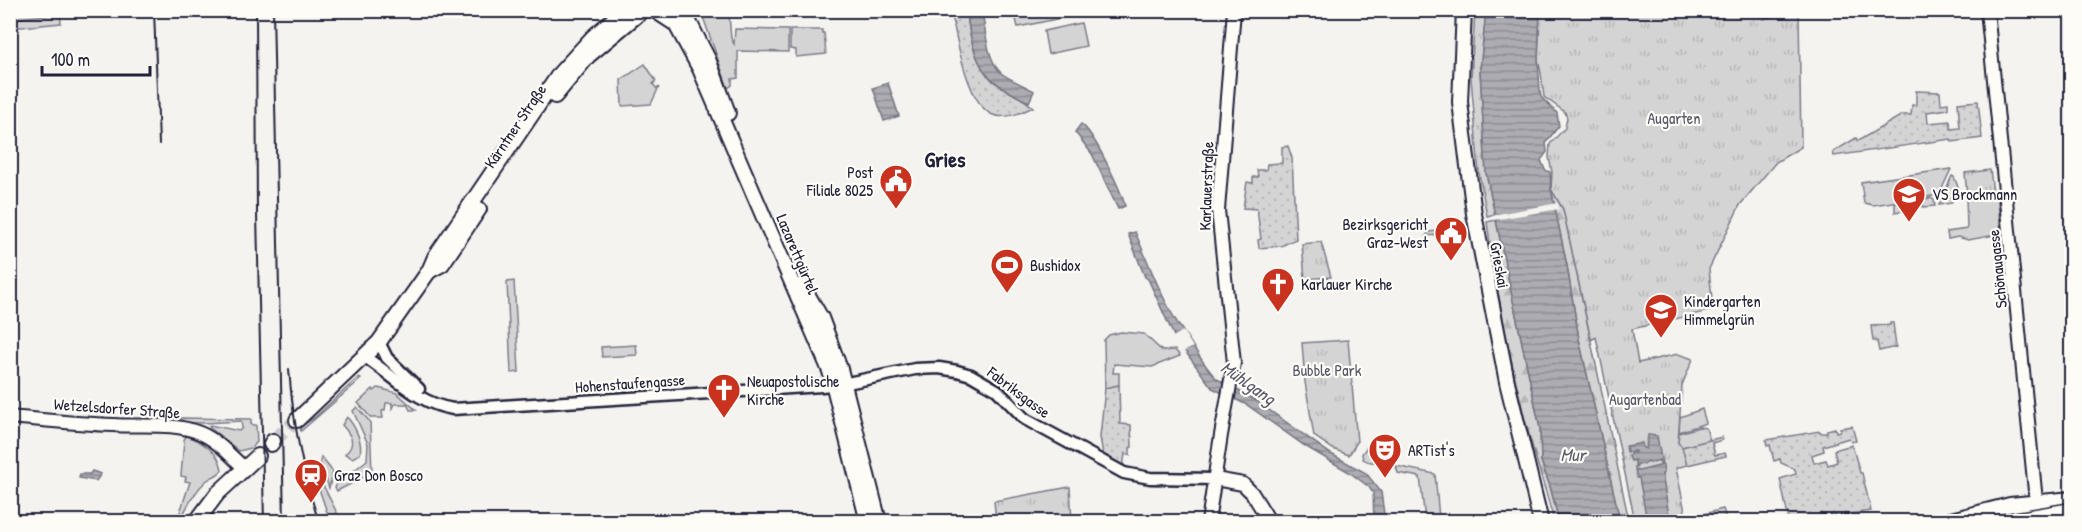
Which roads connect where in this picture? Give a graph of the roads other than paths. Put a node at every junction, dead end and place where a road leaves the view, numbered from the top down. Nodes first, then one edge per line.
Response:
1 (612, 10) edge
2 (624, 10) edge
3 (643, 10) edge
4 (654, 10) edge
5 (668, 10) edge
6 (683, 10) edge
7 (1234, 10) edge
8 (1464, 10) edge
9 (1987, 12) edge
10 (675, 24) junction
11 (593, 37) junction
12 (429, 271) junction
13 (379, 342) junction
14 (365, 357) junction
15 (839, 384) junction
16 (430, 402) junction
17 (10, 417) edge
18 (297, 420) tunnel mouth
19 (1521, 444) junction
20 (258, 456) dead end
21 (244, 468) junction
22 (1215, 479) junction
23 (2072, 499) edge
24 (2072, 511) edge
25 (2037, 513) edge
26 (1545, 518) edge
27 (196, 522) edge
28 (868, 522) edge
29 (879, 522) edge
30 (1208, 522) edge
31 (1270, 522) edge
32 (1532, 522) edge
33 (1943, 522) edge
34 (1993, 522) edge

1 - 11 main road
2 - 11 main road, Kärntner Straße
3 - 12 main road, Kärntner Straße
4 - 10 main road
5 - 10 main road, Lazarettgürtel
6 - 15 main road, Lazarettgürtel
7 - 22 main road, Karlauerstraße
8 - 19 main road, Grieskai
9 - 25 main road, Schönaugasse
10 - 15 main road, Lazarettgürtel
11 - 12 main road, Kärntner Straße
12 - 13 main road, Kärntner Straße
13 - 14 main road, Kärntner Straße
13 - 16 street
14 - 16 street, Hohenstaufengasse
14 - 18 main road, Kärntner Straße
15 - 16 street, Hohenstaufengasse
15 - 22 street, Fabriksgasse
15 - 28 main road, Lazarettgürtel
15 - 29 main road, Lazarettgürtel
17 - 21 main road, Wetzelsdorfer Straße
19 - 26 main road
19 - 32 main road
20 - 21 main road
21 - 27 main road
22 - 30 main road, Karlauerstraße
22 - 31 main road
23 - 25 main road
24 - 25 main road
25 - 33 main road
25 - 34 main road

